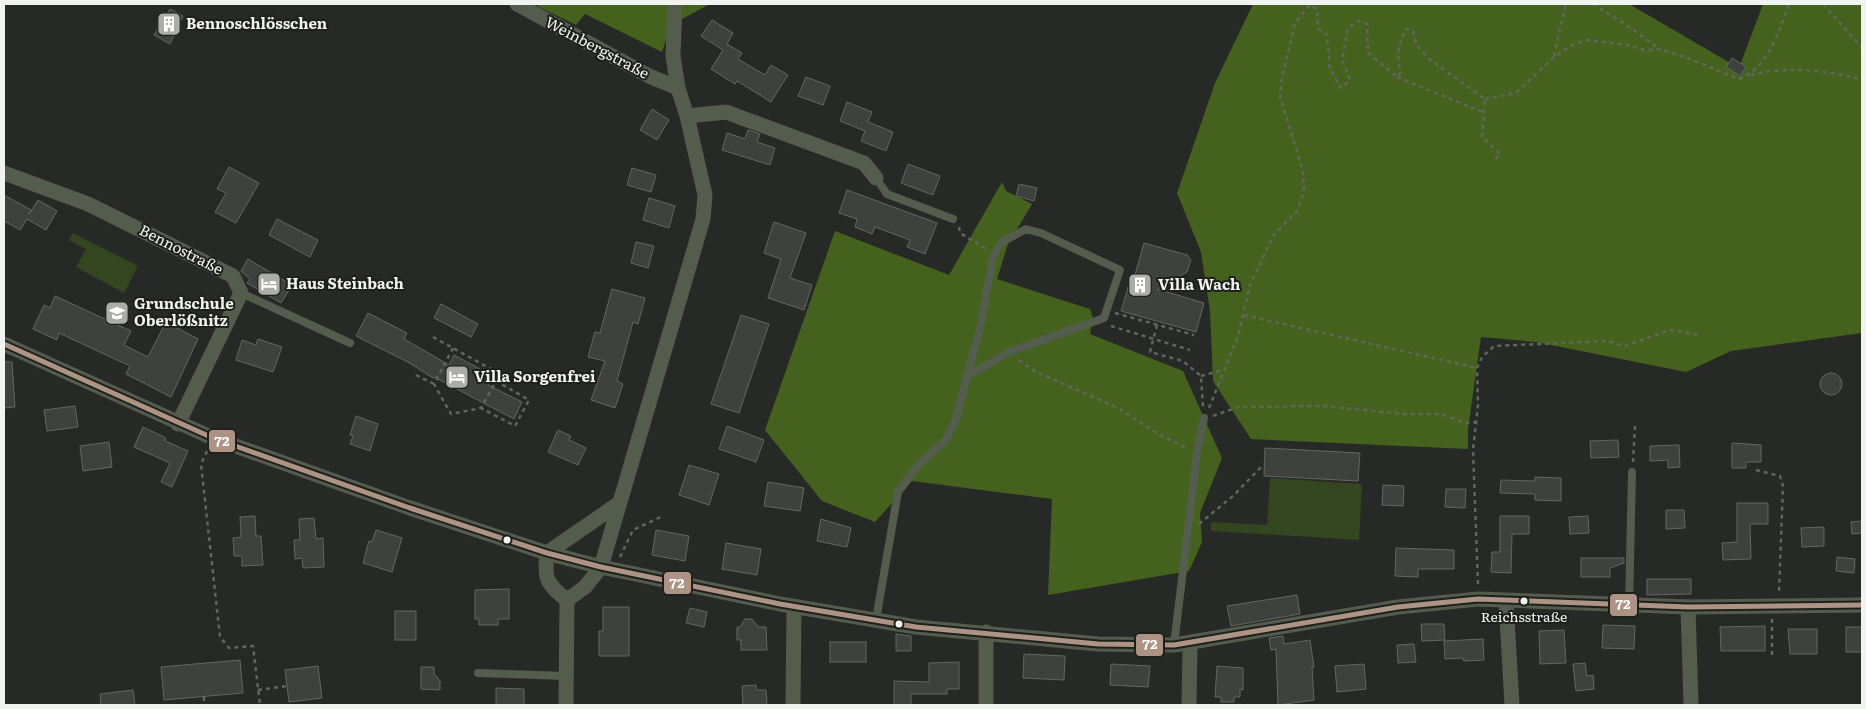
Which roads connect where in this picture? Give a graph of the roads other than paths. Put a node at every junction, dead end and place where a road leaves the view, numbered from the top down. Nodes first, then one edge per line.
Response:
1 (517, 4) edge
2 (675, 4) edge
3 (678, 88) junction
4 (687, 116) junction
5 (4, 173) edge
6 (876, 178) joint
7 (953, 219) road end
8 (241, 293) junction
9 (4, 344) edge
10 (350, 344) dead end
11 (969, 376) junction
12 (1204, 418) road end
13 (178, 424) junction
14 (1632, 472) road end
15 (618, 504) junction
16 (546, 553) junction
17 (607, 568) junction
18 (566, 600) junction
19 (1506, 601) junction
20 (1629, 606) junction
21 (1862, 606) edge
22 (794, 607) junction
23 (1688, 608) junction
24 (876, 620) junction
25 (986, 632) junction
26 (1190, 643) junction
27 (1174, 645) junction
28 (478, 673) dead end
29 (566, 676) junction
30 (566, 705) edge
31 (793, 705) edge
32 (986, 705) edge
33 (1189, 705) edge
34 (1512, 705) edge
35 (1691, 705) edge

1 - 3 street, Weinbergstraße
2 - 3 street
3 - 4 street
4 - 6 street
4 - 15 street
5 - 8 street, Bennostraße
6 - 7 lane
8 - 10 lane
8 - 13 street
9 - 13 street
11 - 11 lane
11 - 24 lane
12 - 27 lane
13 - 16 street
14 - 20 lane
15 - 16 street
15 - 17 street
16 - 17 street
16 - 18 street
17 - 18 street
17 - 22 street
18 - 29 street
19 - 20 street
19 - 26 street
19 - 34 street
20 - 23 street
21 - 23 street
22 - 24 street
22 - 31 street
23 - 35 street
24 - 25 street
25 - 27 street
25 - 32 street
26 - 27 street
26 - 33 street
28 - 29 lane
29 - 30 street

